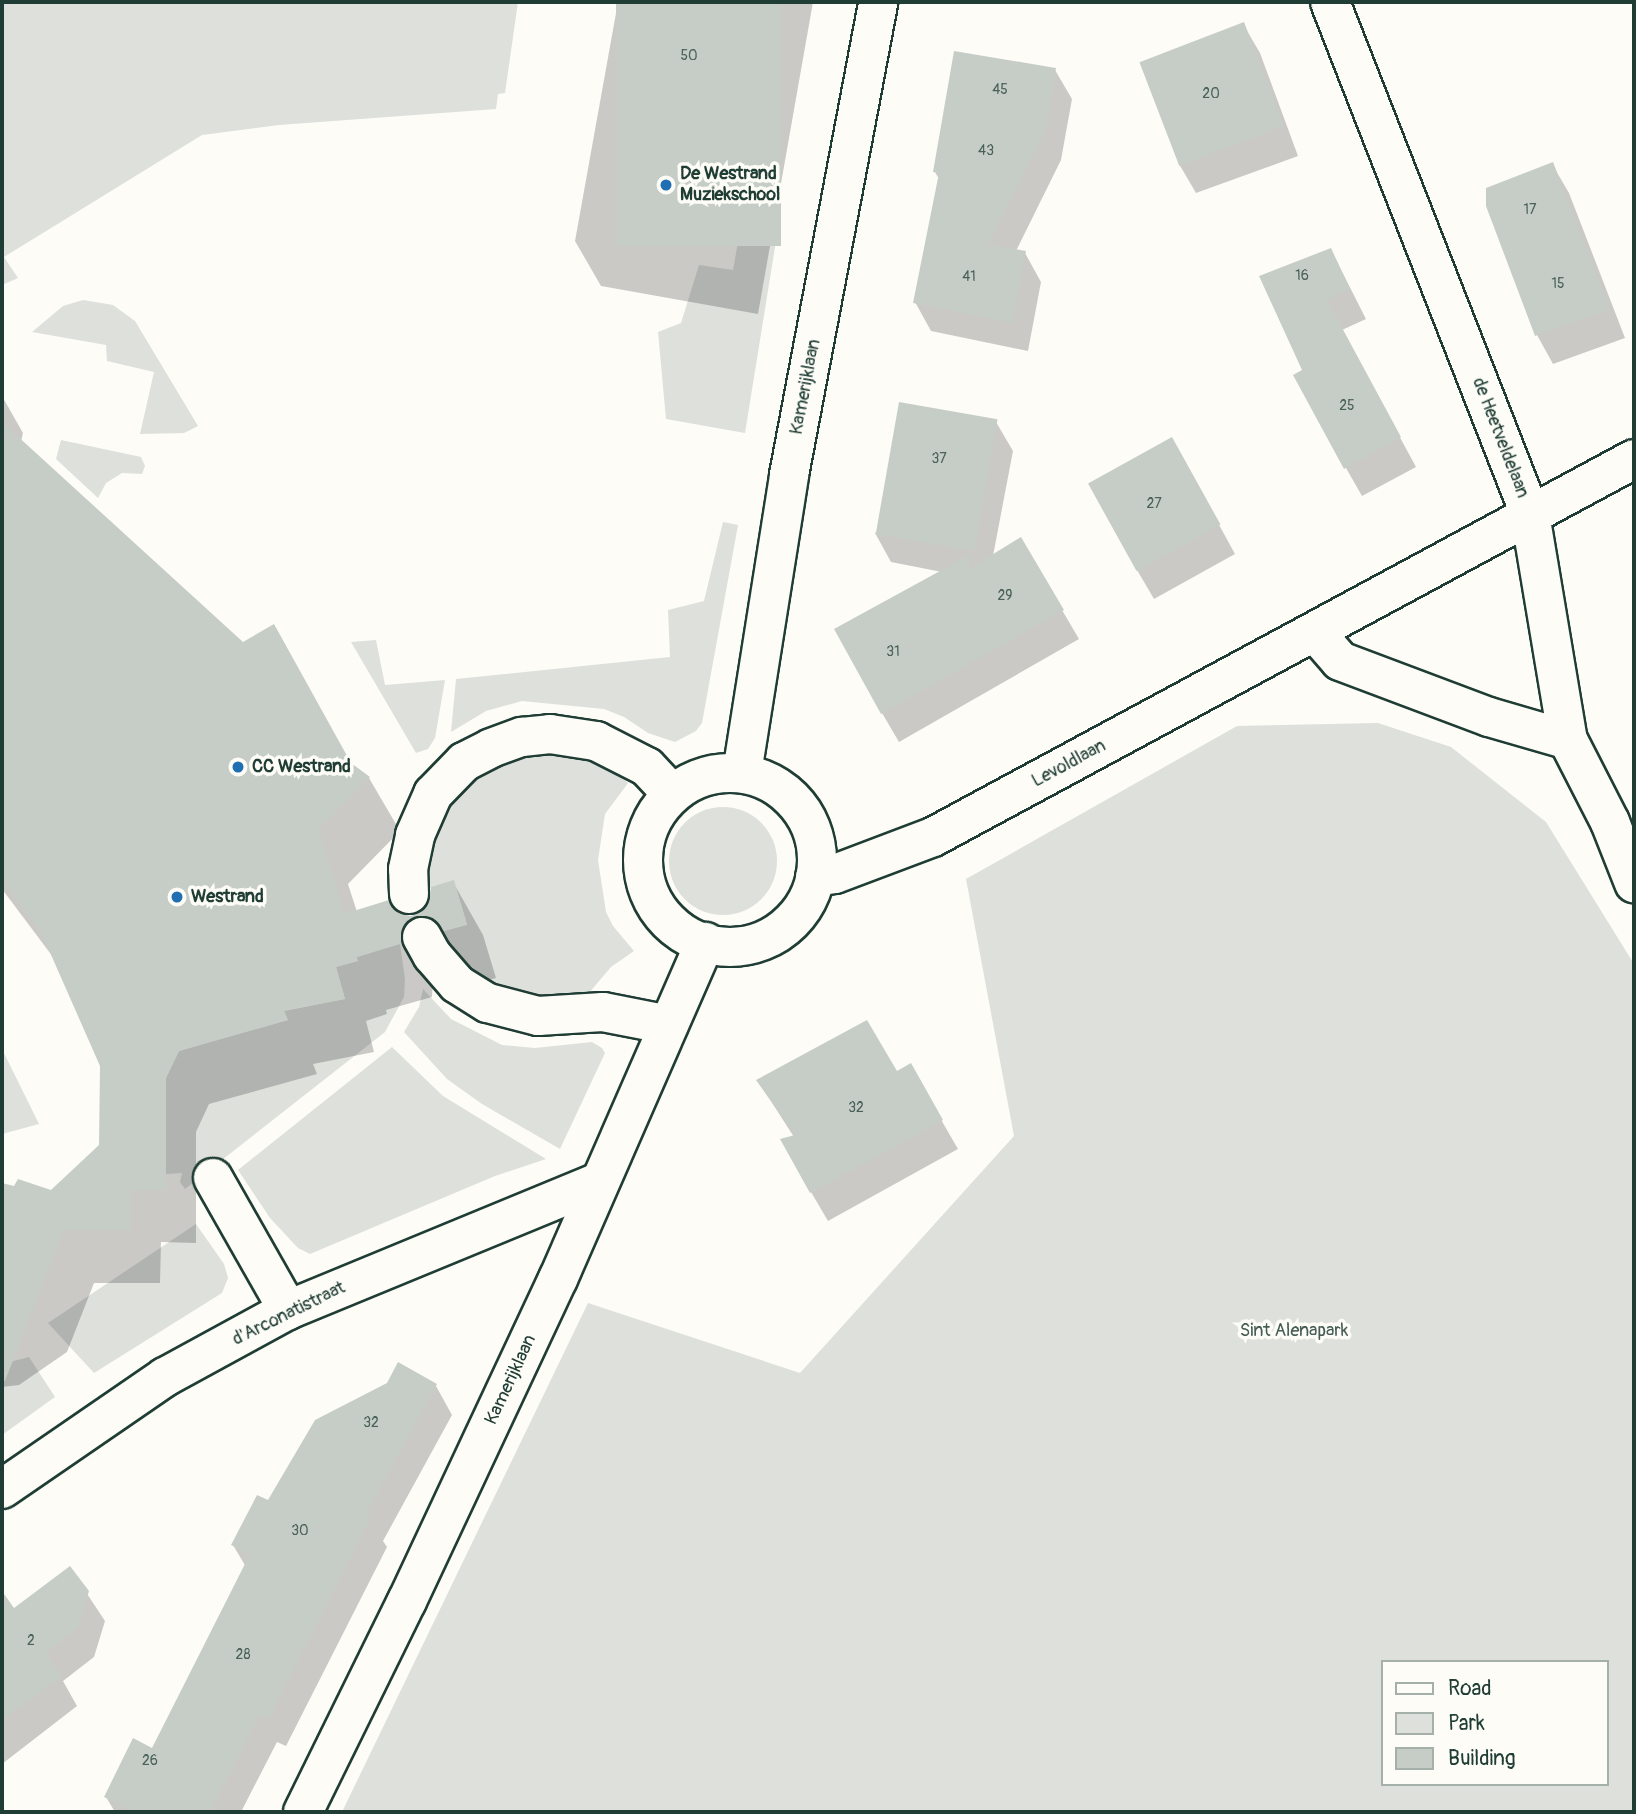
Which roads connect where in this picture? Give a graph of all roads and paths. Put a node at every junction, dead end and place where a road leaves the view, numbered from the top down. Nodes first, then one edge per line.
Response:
1 (878, 2) edge
2 (1330, 2) edge
3 (1634, 459) edge
4 (1530, 514) junction
5 (1315, 632) junction
6 (1568, 740) junction
7 (742, 773) junction
8 (672, 794) junction
9 (815, 877) junction
10 (1634, 883) edge
11 (409, 894) dead end
12 (422, 937) dead end
13 (705, 942) junction
14 (669, 1025) junction
15 (213, 1178) dead end
16 (598, 1182) junction
17 (288, 1310) junction
18 (2, 1489) edge
19 (303, 1812) edge

1 - 7 street, Kamerijklaan
2 - 4 street, de Heetveldelaan
3 - 4 street, Levoldlaan
4 - 5 street, Levoldlaan
4 - 6 street, de Heetveldelaan
5 - 6 street
5 - 9 street, Levoldlaan
6 - 10 street, de Heetveldelaan
7 - 8 street
7 - 9 street
8 - 11 street
8 - 13 street
9 - 13 street
12 - 14 street
13 - 14 street, Kamerijklaan
14 - 16 street, Kamerijklaan
15 - 17 street
16 - 17 street, d'Arconatistraat
16 - 19 street, Kamerijklaan
17 - 18 street, d'Arconatistraat

